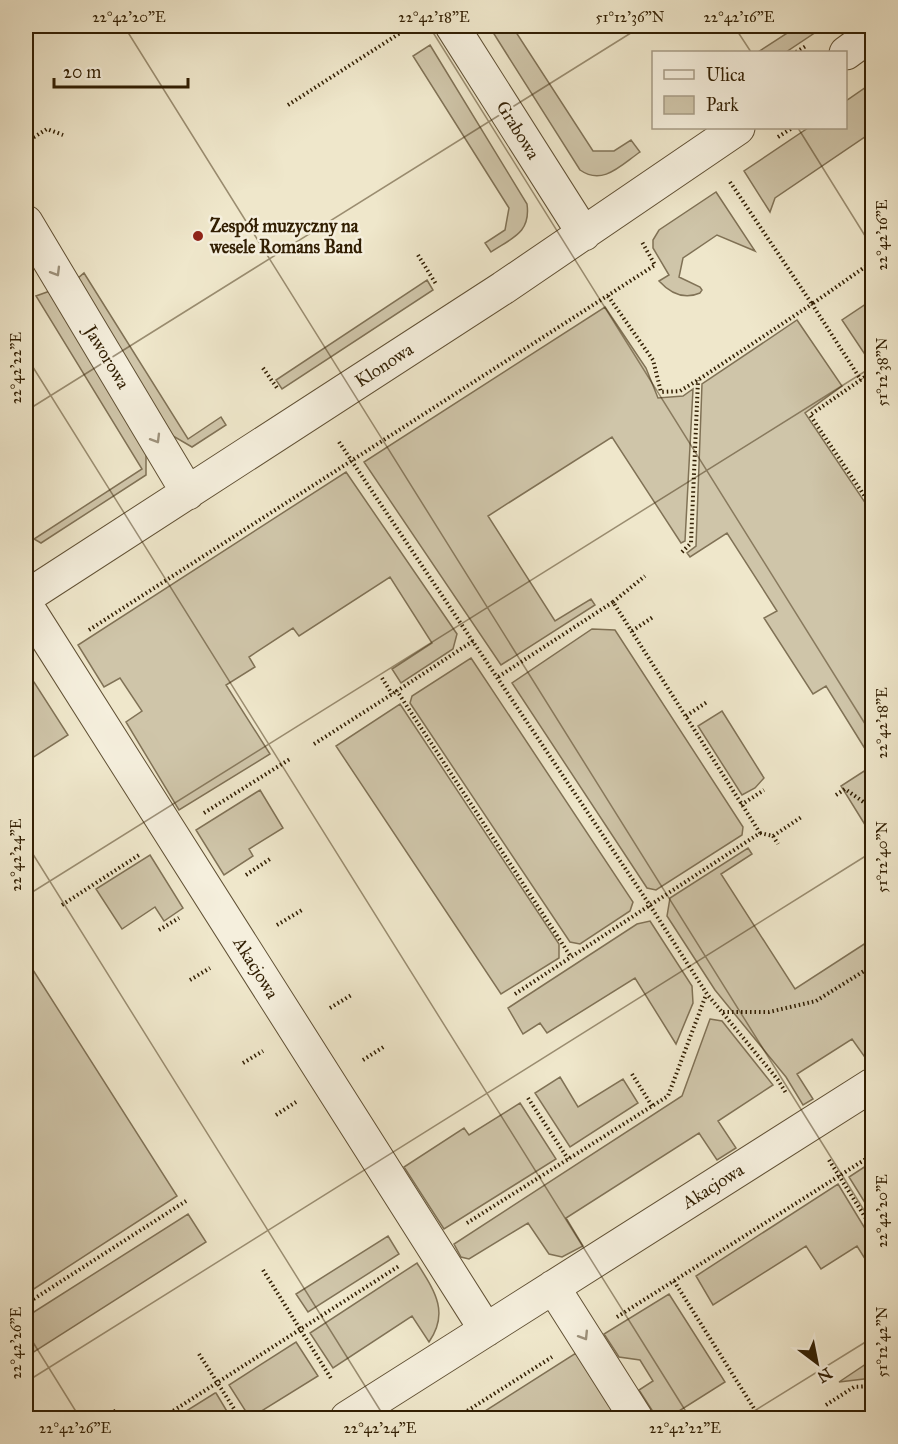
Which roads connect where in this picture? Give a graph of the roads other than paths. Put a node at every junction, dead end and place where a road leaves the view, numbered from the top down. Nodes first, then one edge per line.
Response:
1 (452, 26) edge
2 (873, 34) edge
3 (847, 52) edge
4 (737, 129) edge
5 (26, 222) edge
6 (584, 234) junction
7 (188, 493) junction
8 (26, 597) edge
9 (26, 605) edge
10 (873, 1085) edge
11 (553, 1287) junction
12 (486, 1330) junction
13 (347, 1419) edge
14 (636, 1419) edge

1 - 6 street, Grabowa
2 - 3 street
4 - 6 street, Klonowa
5 -> 7 street, Jaworowa
6 - 7 street, Klonowa
7 - 8 street, Klonowa
9 - 12 street, Akacjowa
10 - 11 street, Akacjowa
11 - 12 street, Akacjowa
11 -> 14 street
12 - 13 street, Akacjowa

